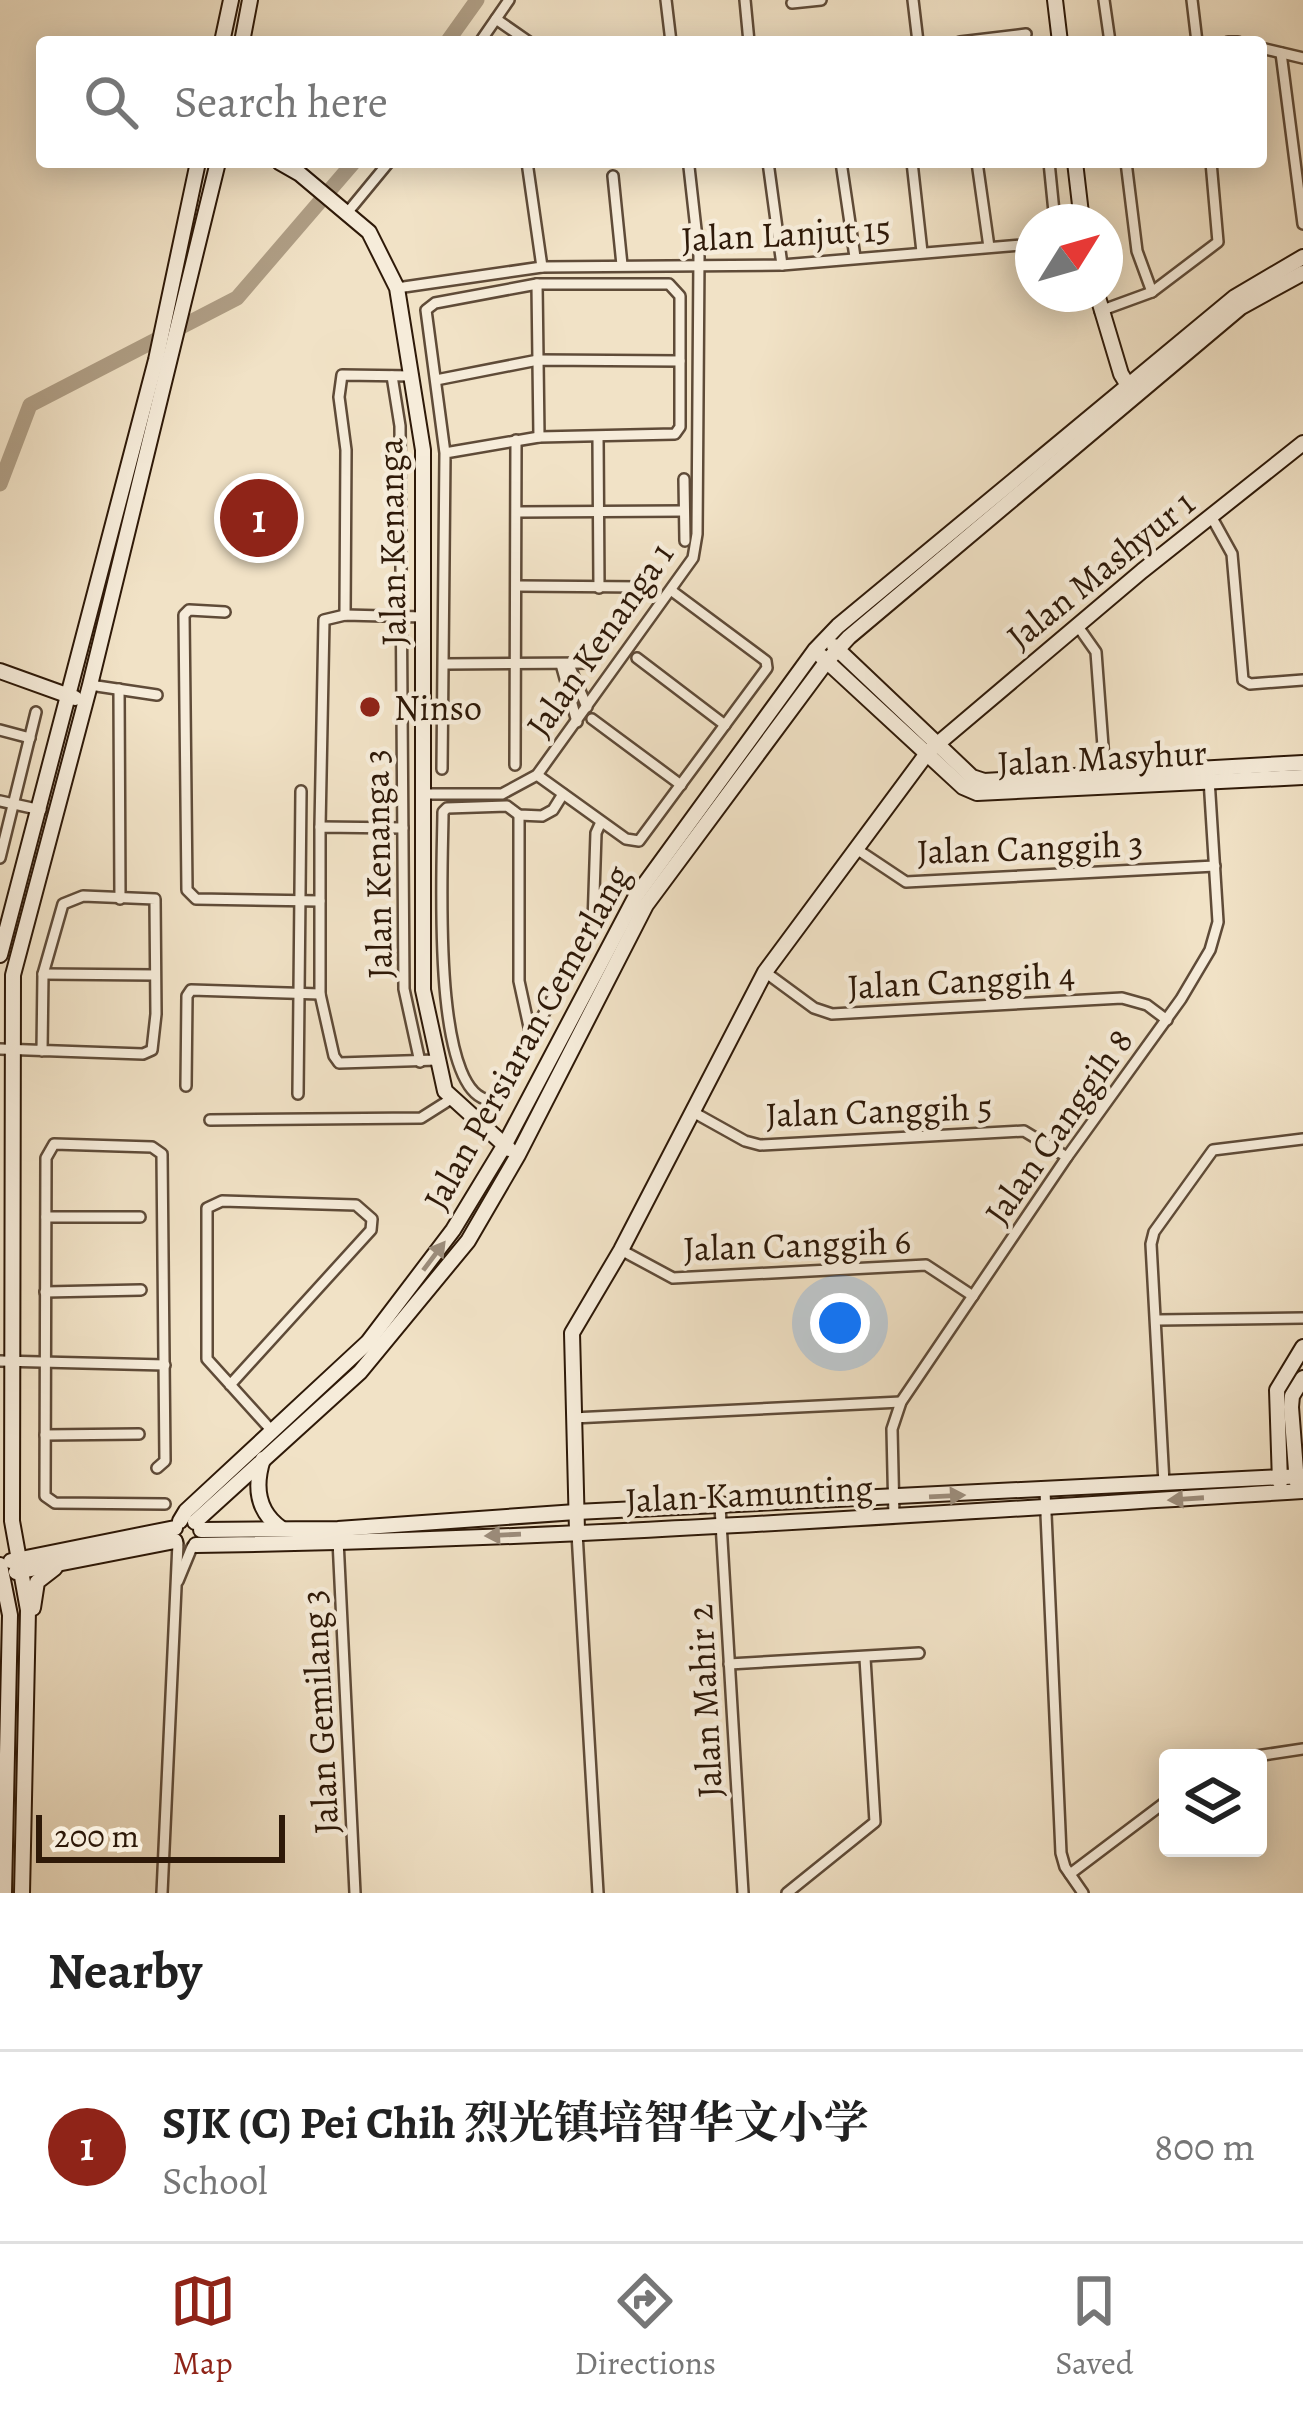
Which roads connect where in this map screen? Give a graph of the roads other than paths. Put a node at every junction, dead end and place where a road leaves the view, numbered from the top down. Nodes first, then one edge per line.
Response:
1 (230, 0) edge
2 (250, 0) edge
3 (509, 0) edge
4 (666, 0) edge
5 (745, 0) edge
6 (820, 0) edge
7 (913, 0) edge
8 (1055, 0) edge
9 (1104, 0) edge
10 (1192, 0) edge
11 (792, 3) dead end
12 (496, 19) junction
13 (1026, 34) dead end
14 (223, 36) edge
15 (243, 36) edge
16 (484, 36) edge
17 (520, 36) edge
18 (670, 36) edge
19 (748, 36) edge
20 (917, 36) edge
21 (1010, 36) edge
22 (1059, 36) edge
23 (1109, 36) edge
24 (1195, 36) edge
25 (1267, 50) edge
26 (1281, 53) junction
27 (1303, 58) edge
28 (197, 168) edge
29 (218, 168) edge
30 (290, 168) edge
31 (383, 168) edge
32 (528, 168) edge
33 (689, 168) edge
34 (770, 168) edge
35 (843, 168) edge
36 (913, 168) edge
37 (977, 168) edge
38 (1050, 168) edge
39 (1076, 168) edge
40 (1127, 168) edge
41 (1212, 168) edge
42 (613, 176) dead end
43 (1053, 204) edge
44 (1080, 204) edge
45 (342, 209) junction
46 (1303, 224) edge
47 (1015, 246) edge
48 (989, 248) junction
49 (922, 252) junction
50 (1303, 256) edge
51 (855, 257) junction
52 (782, 265) junction
53 (622, 266) junction
54 (698, 266) junction
55 (542, 267) junction
56 (1303, 273) edge
57 (538, 284) junction
58 (397, 288) junction
59 (1152, 292) junction
60 (1123, 303) edge
61 (174, 309) junction
62 (1100, 312) edge
63 (162, 358) junction
64 (538, 360) junction
65 (680, 361) junction
66 (392, 376) junction
67 (413, 376) junction
68 (436, 380) junction
69 (1131, 390) junction
70 (539, 436) junction
71 (598, 437) junction
72 (516, 440) junction
73 (1303, 443) edge
74 (446, 452) junction
75 (684, 479) dead end
76 (684, 511) junction
77 (518, 512) junction
78 (598, 513) junction
79 (1211, 516) junction
80 (685, 542) dead end
81 (518, 586) junction
82 (599, 588) junction
83 (672, 590) junction
84 (650, 591) dead end
85 (225, 612) dead end
86 (345, 615) junction
87 (401, 616) junction
88 (423, 617) junction
89 (1077, 625) junction
90 (826, 650) junction
91 (82, 654) junction
92 (637, 658) dead end
93 (518, 662) junction
94 (593, 663) dead end
95 (446, 664) junction
96 (566, 665) junction
97 (0, 671) edge
98 (21, 679) junction
99 (1303, 680) edge
100 (90, 685) junction
101 (118, 689) junction
102 (157, 695) dead end
103 (78, 699) junction
104 (587, 706) junction
105 (36, 712) dead end
106 (592, 718) dead end
107 (577, 722) junction
108 (725, 724) junction
109 (0, 730) edge
110 (59, 736) junction
111 (30, 738) junction
112 (933, 748) junction
113 (1303, 763) edge
114 (515, 765) dead end
115 (442, 769) dead end
116 (1105, 773) junction
117 (537, 775) junction
118 (1208, 775) junction
119 (1303, 777) edge
120 (681, 785) junction
121 (301, 791) dead end
122 (422, 794) junction
123 (563, 794) junction
124 (0, 801) edge
125 (14, 804) junction
126 (41, 810) junction
127 (519, 815) junction
128 (601, 822) junction
129 (320, 826) junction
130 (403, 830) junction
131 (422, 832) junction
132 (855, 848) junction
133 (0, 858) edge
134 (1216, 866) junction
135 (120, 899) junction
136 (320, 901) junction
137 (301, 902) junction
138 (0, 955) edge
139 (765, 972) junction
140 (43, 974) junction
141 (155, 975) junction
142 (298, 993) junction
143 (320, 994) junction
144 (1167, 1020) junction
145 (531, 1038) junction
146 (7, 1049) edge
147 (42, 1051) junction
148 (437, 1060) junction
149 (419, 1062) junction
150 (186, 1086) dead end
151 (298, 1094) dead end
152 (451, 1100) junction
153 (693, 1112) junction
154 (210, 1120) dead end
155 (1303, 1139) edge
156 (504, 1146) junction
157 (518, 1155) junction
158 (1067, 1157) junction
159 (46, 1217) junction
160 (140, 1217) dead end
161 (621, 1250) junction
162 (141, 1290) dead end
163 (45, 1292) junction
164 (974, 1296) junction
165 (1303, 1318) edge
166 (1158, 1320) junction
167 (1303, 1346) edge
168 (45, 1360) junction
169 (7, 1361) edge
170 (165, 1365) junction
171 (1303, 1378) edge
172 (230, 1384) junction
173 (901, 1402) junction
174 (573, 1418) junction
175 (273, 1432) junction
176 (139, 1434) dead end
177 (44, 1435) junction
178 (263, 1460) junction
179 (157, 1468) dead end
180 (1164, 1483) junction
181 (1293, 1484) edge
182 (894, 1499) junction
183 (1045, 1499) junction
184 (12, 1502) junction
185 (165, 1504) dead end
186 (720, 1506) junction
187 (576, 1512) junction
188 (894, 1517) junction
189 (721, 1524) junction
190 (285, 1531) junction
191 (577, 1532) junction
192 (187, 1535) junction
193 (338, 1536) junction
194 (64, 1556) junction
195 (19, 1565) junction
196 (1, 1567) edge
197 (28, 1630) junction
198 (919, 1653) dead end
199 (865, 1658) junction
200 (729, 1664) junction
201 (0, 1669) edge
202 (8, 1686) junction
203 (1303, 1749) edge
204 (1267, 1754) edge
205 (1159, 1807) edge
206 (1070, 1874) junction
207 (4, 1893) edge
208 (22, 1893) edge
209 (162, 1893) edge
210 (355, 1893) edge
211 (598, 1893) edge
212 (743, 1893) edge
213 (788, 1893) edge
214 (1083, 1893) edge

1 - 14 main road
2 - 15 main road
3 - 12 street
4 - 18 street
5 - 19 street
6 - 11 street
7 - 20 street
8 - 22 main road
9 - 23 street
10 - 24 street
12 - 16 street
12 - 17 street
13 - 21 street
25 - 26 street
26 - 27 street
26 - 46 street
28 - 61 main road
29 - 61 main road
30 - 45 main road, Jalan Kenanga
31 - 45 street
32 - 55 street
33 - 54 street, Jalan Kenanga 1
34 - 52 street
35 - 51 street
36 - 49 street
37 - 48 street
38 - 43 street
39 - 44 main road
40 - 59 street
41 - 59 street
42 - 53 street
45 - 58 main road, Jalan Kenanga
47 - 48 street, Jalan Lanjut 15
48 - 49 street, Jalan Lanjut 15
49 - 51 street, Jalan Lanjut 15
50 - 69 main road, Jalan Persiaran Cemerlang
51 - 52 street, Jalan Lanjut 15
52 - 54 street, Jalan Lanjut 15
53 - 54 street, Jalan Lanjut 15
53 - 55 street, Jalan Lanjut 15
54 - 83 street, Jalan Kenanga 1
55 - 58 street, Jalan Lanjut 15
56 - 69 main road, Jalan Persiaran Cemerlang
57 - 64 street
57 - 65 street
57 - 68 street
58 - 67 main road, Jalan Kenanga
59 - 60 street
61 - 63 main road
62 - 69 main road
63 - 91 main road
63 - 100 main road
64 - 65 street
64 - 68 street
64 - 70 street
65 - 71 street
66 - 67 street
66 - 86 street
66 - 87 street, Jalan Kenanga 3
67 - 88 main road, Jalan Kenanga
68 - 74 street
69 - 90 main road, Jalan Persiaran Cemerlang
70 - 71 street
70 - 72 street
71 - 78 street
72 - 74 street
72 - 77 street
73 - 79 main road, Jalan Mashyur 1
74 - 95 street
75 - 76 street
76 - 78 street
76 - 80 street
77 - 78 street
77 - 81 street
78 - 82 street
79 - 89 main road, Jalan Mashyur 1
79 - 99 street
81 - 82 street
81 - 93 street
82 - 84 street
83 - 104 street, Jalan Kenanga 1
83 - 108 street
85 - 137 street
86 - 87 street
86 - 129 street
87 - 88 street
87 - 130 street, Jalan Kenanga 3
88 - 122 main road, Jalan Kenanga
89 - 112 main road, Jalan Mashyur 1
89 - 116 street
90 - 112 main road, Jalan Masyhur
90 - 156 main road, Jalan Persiaran Cemerlang
90 - 157 main road, Jalan Persiaran Cemerlang
91 - 98 main road
91 - 103 main road
92 - 108 street
93 - 95 street
93 - 96 street
93 - 114 street
94 - 96 street
95 - 115 street
96 - 104 street
96 - 107 street
97 - 98 main road
98 - 103 main road
98 - 110 main road
100 - 101 street
100 - 103 main road
101 - 102 street
101 - 135 street
103 - 110 main road
103 - 146 main road
104 - 107 street, Jalan Kenanga 1
105 - 111 street
106 - 120 street
107 - 117 street, Jalan Kenanga 1
108 - 120 street
109 - 111 street
110 - 126 main road
111 - 125 street
112 - 116 main road, Jalan Masyhur
112 - 118 main road, Jalan Masyhur
112 - 132 main road, Jalan Mashyur 1
113 - 118 main road, Jalan Masyhur
116 - 118 main road, Jalan Masyhur
117 - 122 street, Jalan Kenanga 1
117 - 123 street
118 - 119 main road, Jalan Masyhur
118 - 134 street, Jalan Canggih 8
120 - 128 street
121 - 137 street
122 - 131 main road, Jalan Kenanga
123 - 127 street
123 - 128 street
124 - 125 street
125 - 126 street
125 - 133 street
126 - 138 main road
127 - 145 street
127 - 145 street
128 - 145 street
129 - 130 street
129 - 136 street
130 - 131 street
130 - 149 street, Jalan Kenanga 3
131 - 148 main road, Jalan Kenanga
132 - 134 street, Jalan Canggih 3
132 - 139 main road, Jalan Mashyur 1
134 - 144 street, Jalan Canggih 8
135 - 140 street
135 - 141 street
136 - 137 street
136 - 143 street
137 - 142 street
139 - 144 street, Jalan Canggih 4
139 - 153 main road, Jalan Mashyur 1
140 - 141 street
140 - 147 street
141 - 147 street
142 - 143 street
142 - 150 street
142 - 151 street
143 - 149 street
144 - 158 street, Jalan Canggih 8
146 - 147 street
146 - 169 main road
148 - 149 street
148 - 152 main road, Jalan Kenanga
152 - 154 street
152 - 156 main road, Jalan Kenanga
153 - 158 street, Jalan Canggih 5
153 - 161 main road, Jalan Mashyur 1
155 - 166 street
156 - 157 main road, Jalan Kenanga
175 -> 156 main road, Jalan Persiaran Cemerlang
157 - 178 main road, Jalan Persiaran Cemerlang
158 - 164 street, Jalan Canggih 8
159 - 160 street
159 - 163 street
159 - 170 street
161 - 164 street, Jalan Canggih 6
161 - 174 main road, Jalan Mashyur 1
162 - 163 street
163 - 168 street
164 - 173 street, Jalan Canggih 8
165 - 166 street
166 - 180 street
167 - 181 main road
168 - 169 street
168 - 170 street
168 - 177 street
169 - 184 main road
170 - 179 street
171 - 181 main road
172 - 172 street
172 - 175 street
173 - 174 street
173 - 182 street, Jalan Canggih 8
174 - 187 main road, Jalan Mashyur 1
175 - 192 main road, Jalan Persiaran Cemerlang
176 - 177 street
177 - 185 street
178 - 190 main road
178 - 192 main road, Jalan Persiaran Cemerlang
180 - 181 main road, Jalan Kamunting
180 - 183 main road, Jalan Kamunting
181 -> 183 main road, Jalan Kamunting
182 -> 183 main road, Jalan Kamunting
182 - 186 main road, Jalan Kamunting
182 - 188 street, Jalan Canggih 8
183 - 188 main road, Jalan Kamunting
183 - 206 street
184 - 194 main road
184 - 195 main road
186 - 187 main road, Jalan Kamunting
186 - 189 street, Jalan Mahir 2
187 - 191 main road, Jalan Mashyur 1
187 - 193 main road, Jalan Kamunting
188 - 189 main road, Jalan Kamunting
189 - 191 main road, Jalan Kamunting
189 - 200 street, Jalan Mahir 2
190 - 192 main road, Jalan Kamunting
190 - 193 main road, Jalan Kamunting
191 -> 193 main road, Jalan Kamunting
191 - 211 street
192 - 193 main road, Jalan Kamunting
192 - 194 main road
192 - 209 street
193 - 210 street, Jalan Gemilang 3
194 - 195 main road
194 - 197 main road
195 - 196 main road
195 - 197 main road
196 - 202 main road
197 - 208 main road
198 - 199 street
199 - 200 street
199 - 213 street
200 - 212 street, Jalan Mahir 2
201 - 202 street
202 - 207 main road
203 - 204 street
205 - 206 street
206 - 214 street

